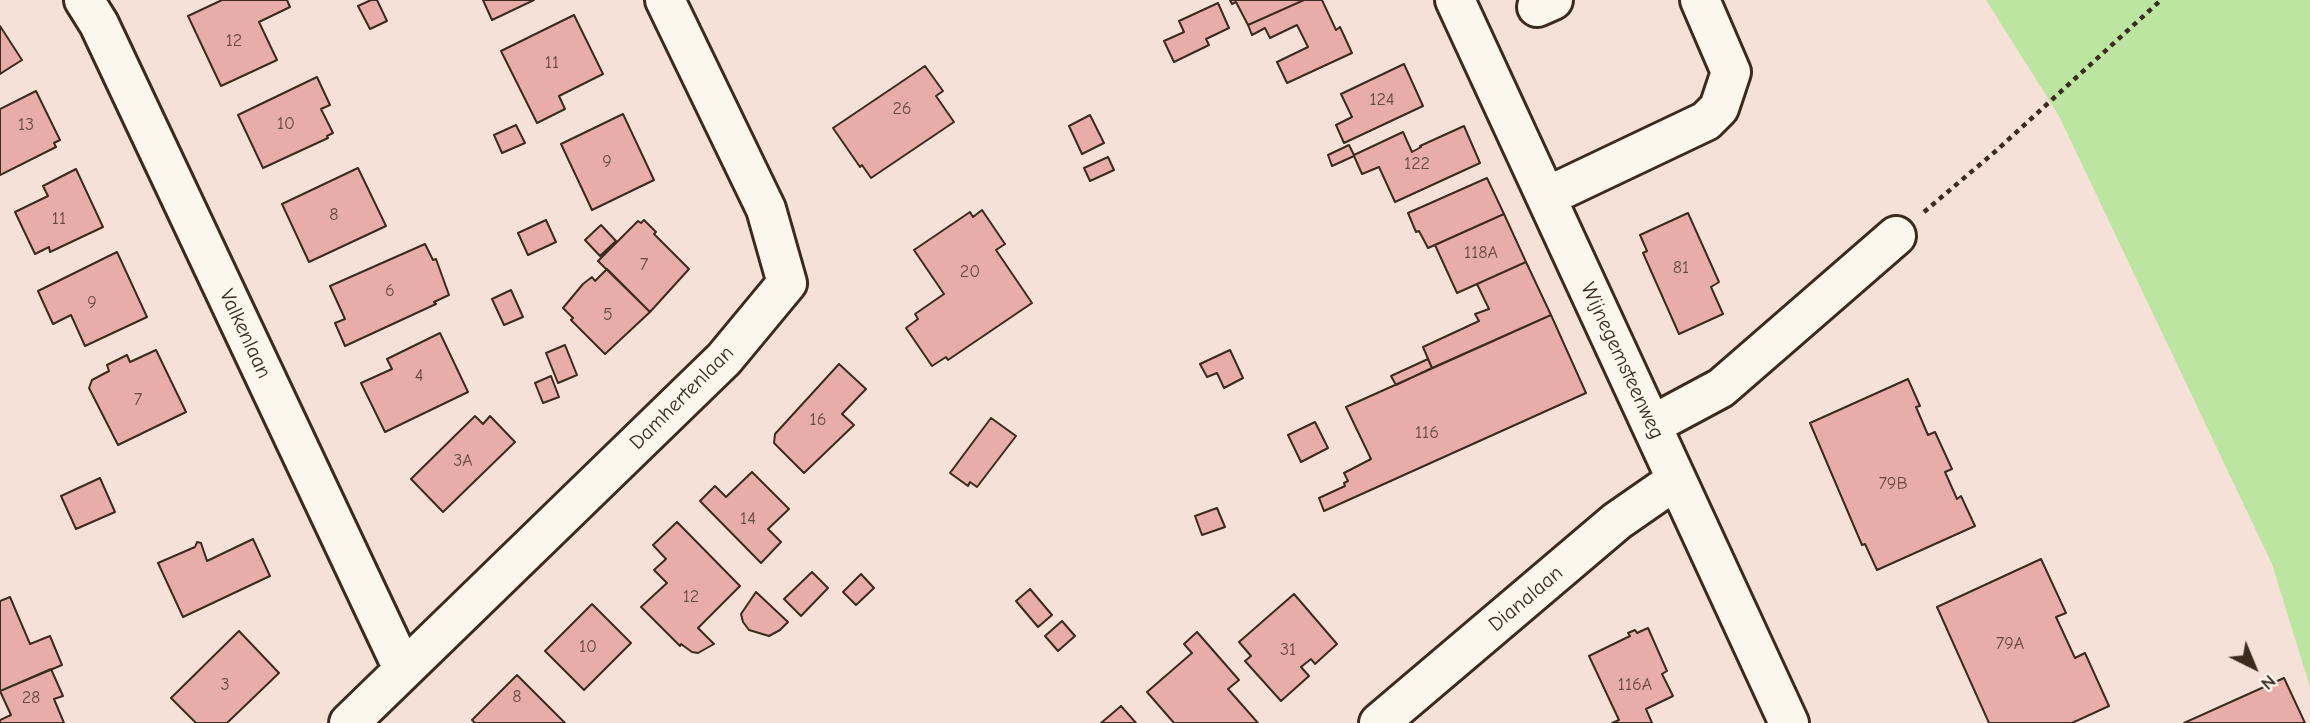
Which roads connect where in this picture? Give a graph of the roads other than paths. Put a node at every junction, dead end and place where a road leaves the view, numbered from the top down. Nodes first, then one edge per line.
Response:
1 (84, 0) edge
2 (665, 0) edge
3 (1455, 0) edge
4 (1700, 0) edge
5 (1546, 197) junction
6 (1896, 236) road end
7 (1652, 425) junction
8 (1676, 480) junction
9 (403, 669) junction
10 (349, 723) edge
11 (1379, 723) edge
12 (1789, 723) edge

1 - 9 street, Valkenlaan
2 - 9 street, Damhertenlaan
3 - 5 street, Wijnegemsteenweg
4 - 5 street
5 - 7 street, Wijnegemsteenweg
6 - 7 street
7 - 8 street, Wijnegemsteenweg
8 - 11 street, Dianalaan
8 - 12 street, Wijnegemsteenweg
9 - 10 street, Damhertenlaan

